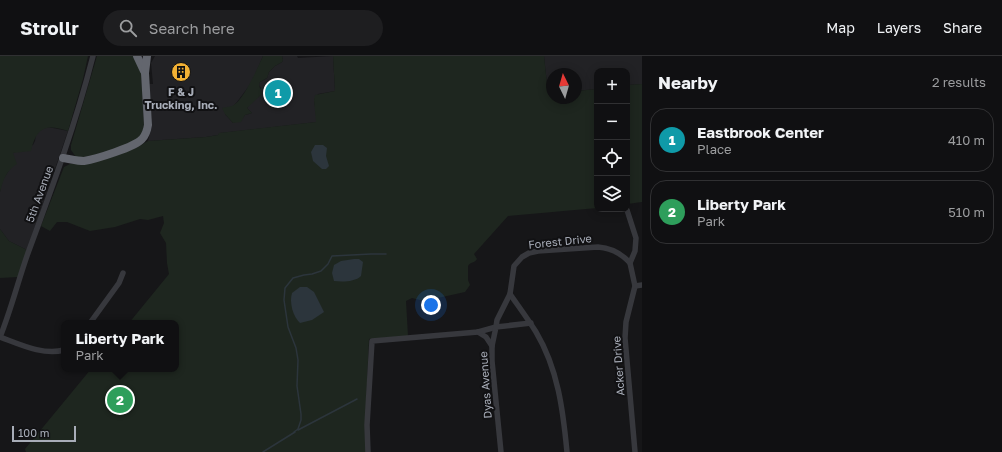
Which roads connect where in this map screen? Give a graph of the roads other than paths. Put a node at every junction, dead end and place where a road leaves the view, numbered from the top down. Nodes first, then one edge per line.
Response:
1 (137, 56) edge
2 (148, 56) edge
3 (92, 57) edge
4 (145, 73) junction
5 (63, 158) junction
6 (629, 212) edge
7 (630, 263) junction
8 (123, 273) dead end
9 (642, 285) edge
10 (635, 286) junction
11 (510, 294) junction
12 (92, 320) edge
13 (531, 323) junction
14 (496, 327) junction
15 (478, 332) junction
16 (0, 337) edge
17 (492, 346) junction
18 (61, 350) edge
19 (368, 452) edge
20 (501, 452) edge
21 (567, 452) edge
22 (635, 452) edge

1 - 4 highway
2 - 4 highway
3 - 5 street, 5th Avenue
4 - 5 highway
5 - 16 street, 5th Avenue
6 - 7 street, Acker Drive
7 - 10 street, Acker Drive
7 - 11 street, Forest Drive
8 - 12 street
9 - 10 street
10 - 22 street, Acker Drive
11 - 13 street
11 - 14 street, Forest Drive
13 - 14 street
13 - 21 street
14 - 15 street
14 - 17 street, Dyas Avenue
15 - 17 street
15 - 19 street
16 - 18 street
17 - 20 street, Dyas Avenue

